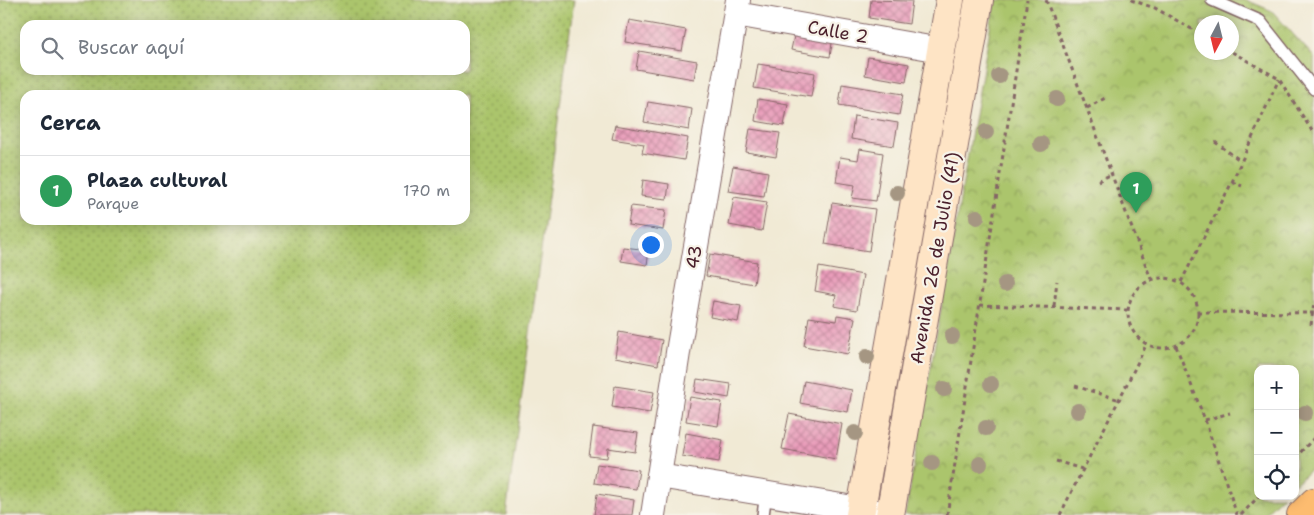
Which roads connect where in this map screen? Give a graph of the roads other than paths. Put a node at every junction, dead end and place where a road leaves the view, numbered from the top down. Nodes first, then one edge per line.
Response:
1 (950, 0) edge
2 (980, 0) edge
3 (1212, 0) edge
4 (737, 7) edge
5 (941, 50) junction
6 (1314, 89) edge
7 (659, 476) junction
8 (1314, 502) edge
9 (764, 504) edge
10 (860, 512) edge
11 (890, 514) edge
12 (652, 515) edge
13 (1301, 515) edge

1 - 5 main road, Avenida 26 de Julio (41)
2 - 11 main road, Avenida 26 de Julio (41)
3 - 6 lane
4 - 5 street, Calle 2
4 - 7 street, 43
5 - 10 main road, Avenida 26 de Julio (41)
7 - 9 street
7 - 12 street, 43
8 - 13 main road
9 - 10 street
10 - 11 street

